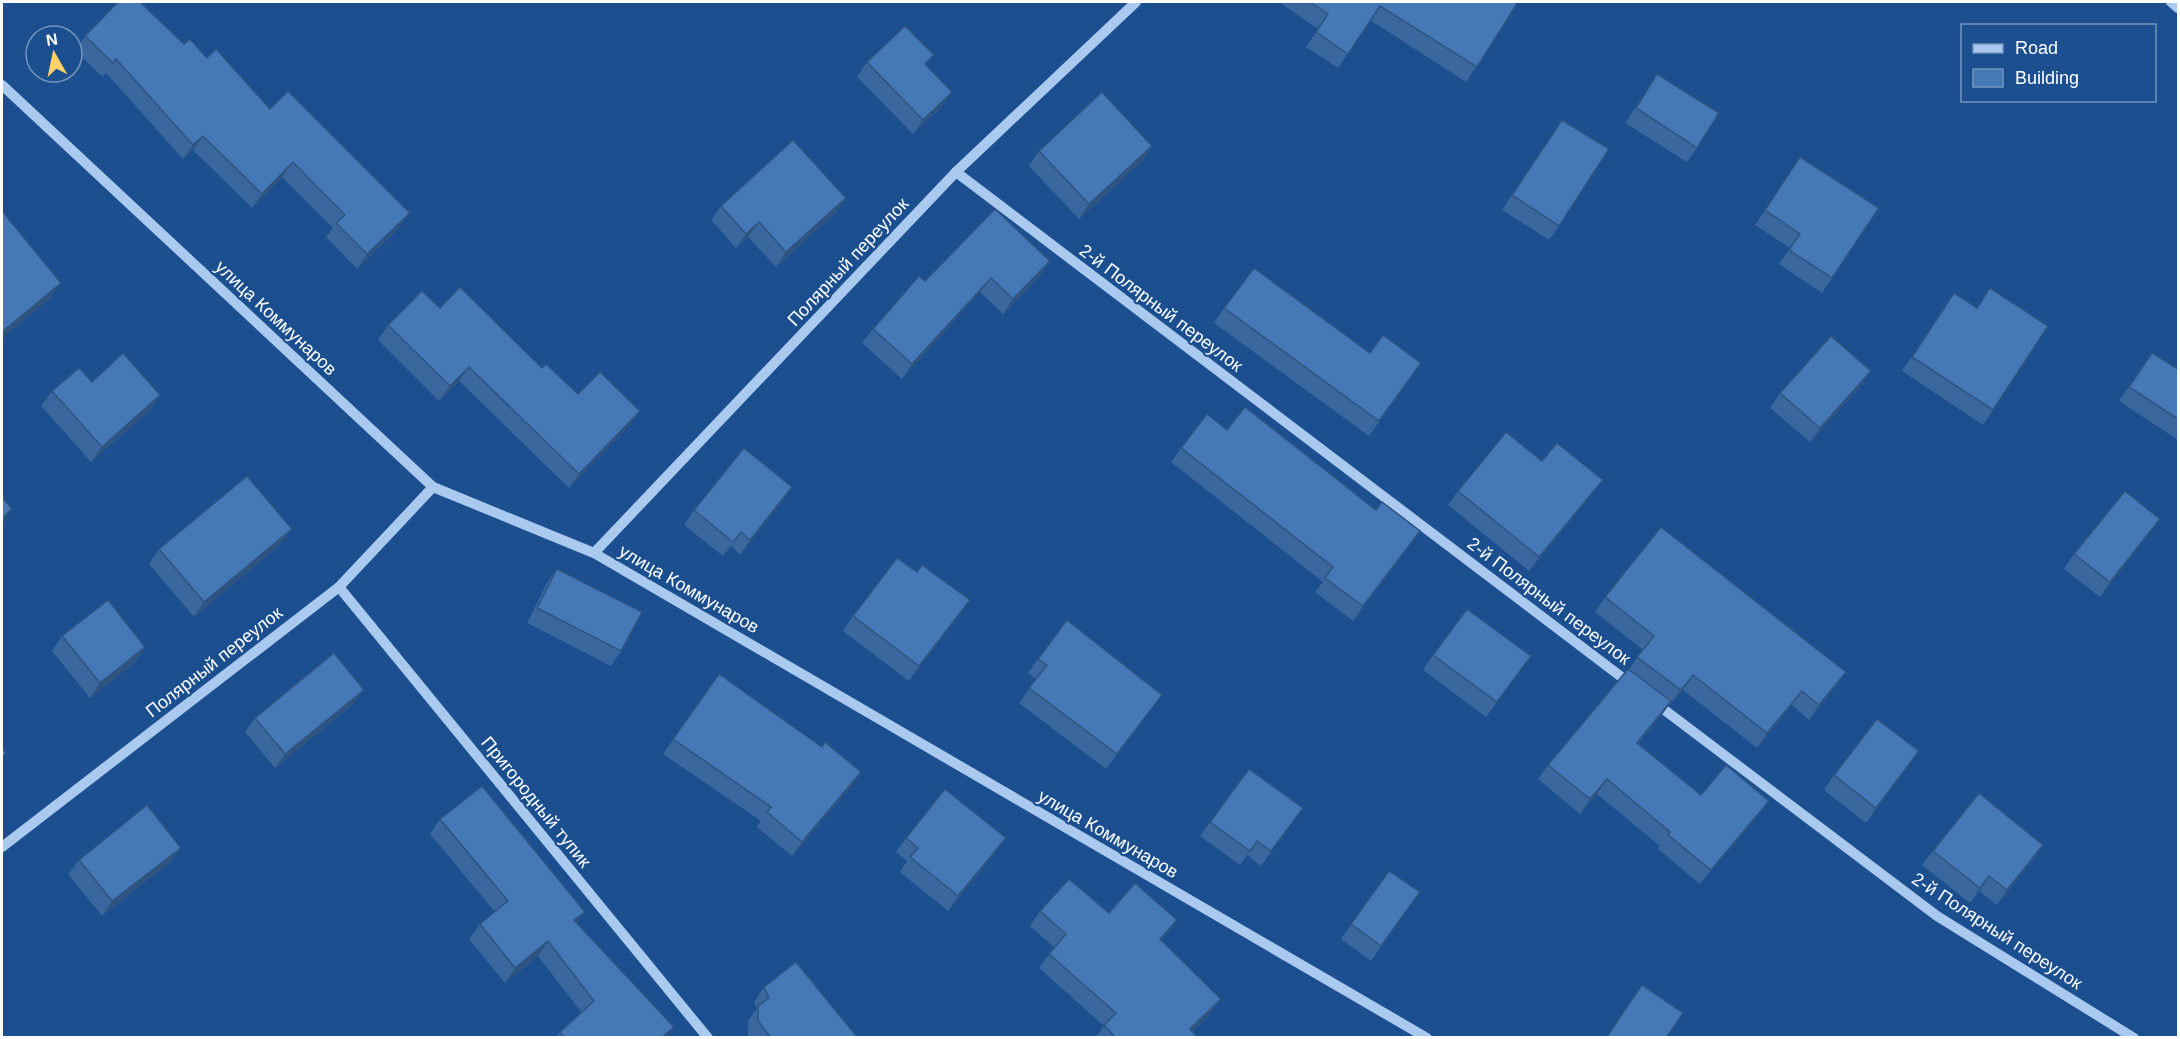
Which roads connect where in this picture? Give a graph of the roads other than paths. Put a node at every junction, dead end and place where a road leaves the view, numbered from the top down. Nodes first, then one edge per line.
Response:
1 (1136, 2) edge
2 (2171, 2) edge
3 (2178, 8) edge
4 (2, 85) edge
5 (956, 172) junction
6 (433, 487) junction
7 (594, 554) junction
8 (339, 587) junction
9 (2, 847) edge
10 (708, 1038) edge
11 (1427, 1038) edge
12 (2134, 1038) edge

1 - 5 street, Полярный переулок
2 - 3 street
4 - 6 street, улица Коммунаров
5 - 7 street, Полярный переулок
5 - 12 street, 2-й Полярный переулок
6 - 7 street, улица Коммунаров
6 - 8 street, Полярный переулок
7 - 11 street, улица Коммунаров
8 - 9 street, Полярный переулок
8 - 10 street, Пригородный тупик

